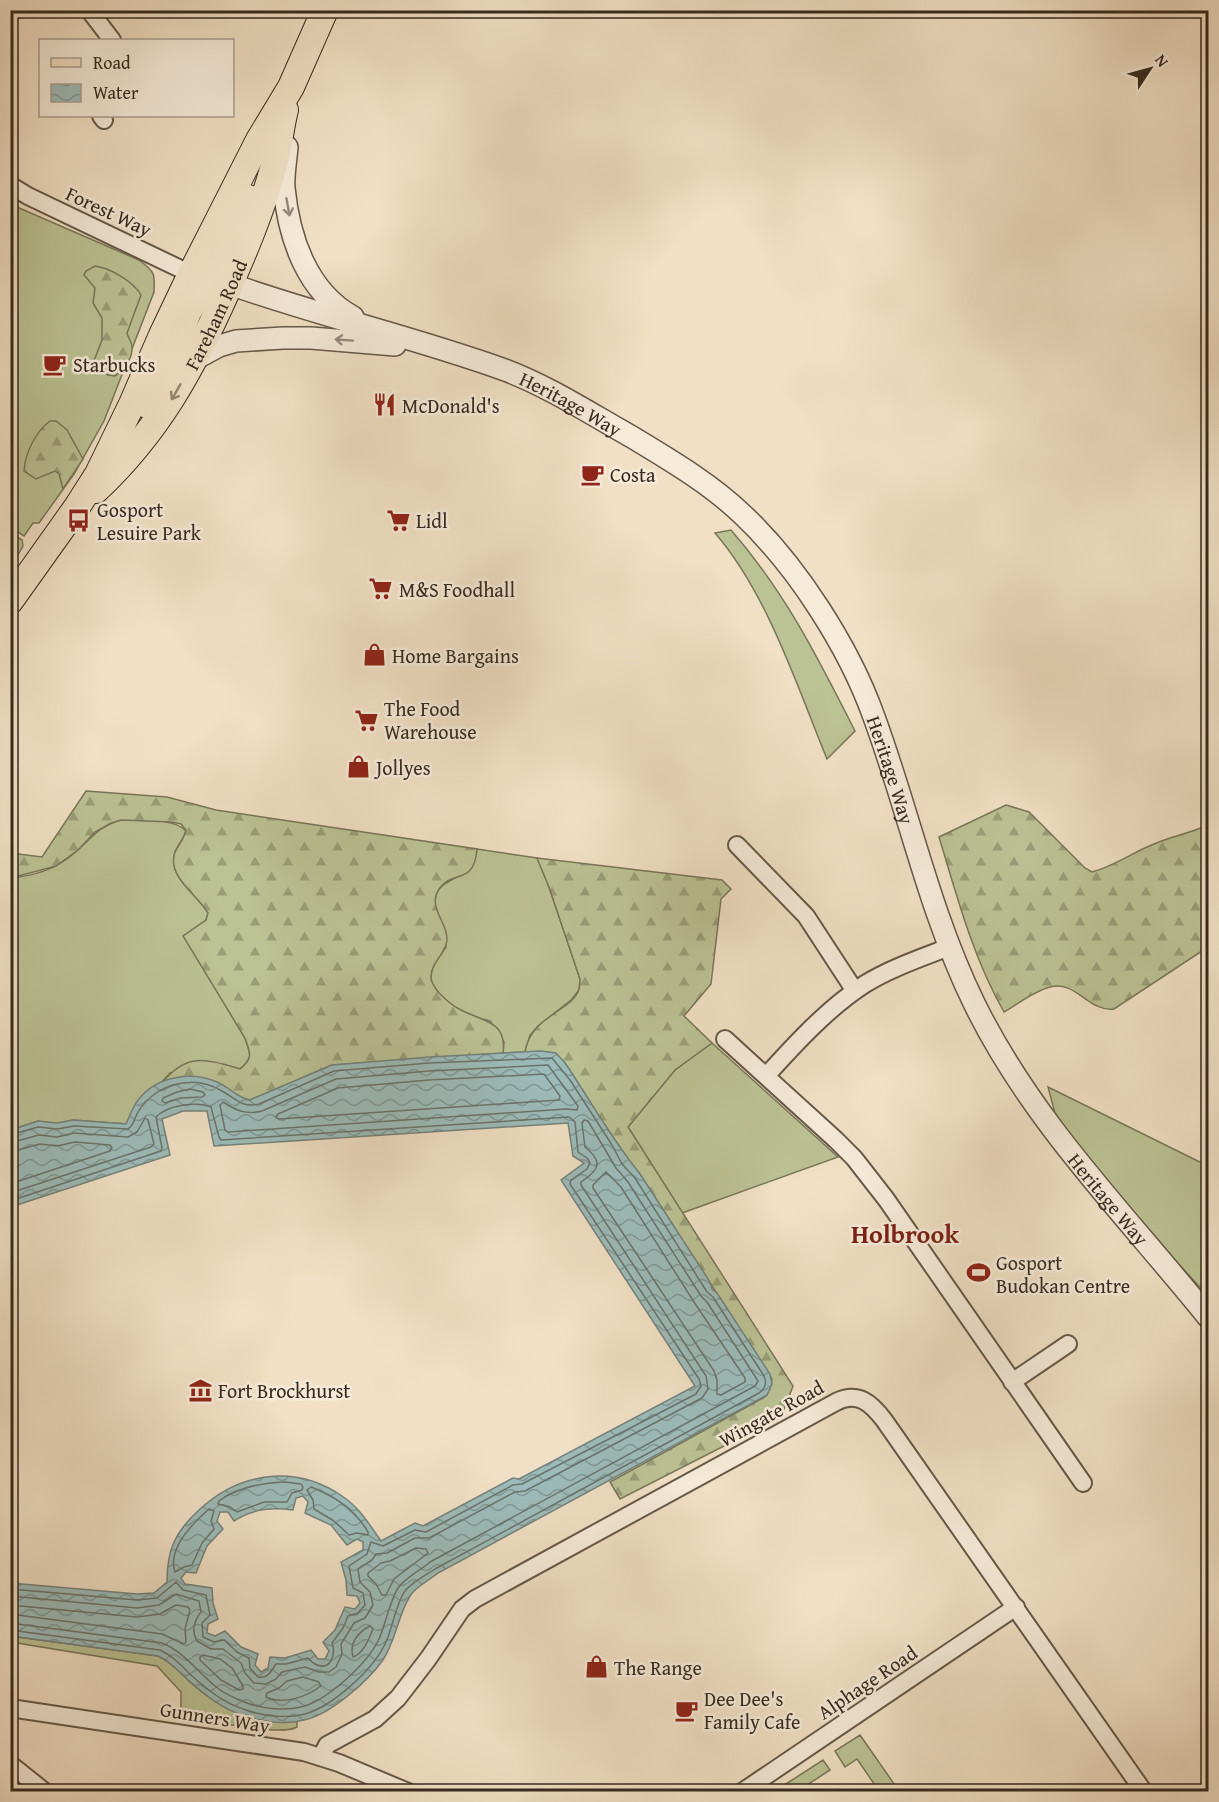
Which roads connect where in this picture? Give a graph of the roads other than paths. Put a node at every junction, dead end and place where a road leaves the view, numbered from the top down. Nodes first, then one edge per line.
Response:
1 (89, 10) edge
2 (325, 10) edge
3 (111, 39) edge
4 (291, 87) junction
5 (283, 117) junction
6 (10, 185) edge
7 (191, 273) junction
8 (230, 284) junction
9 (377, 330) junction
10 (444, 350) junction
11 (195, 359) junction
12 (98, 474) junction
13 (77, 507) junction
14 (10, 601) edge
15 (737, 845) dead end
16 (949, 947) junction
17 (855, 991) junction
18 (725, 1039) dead end
19 (767, 1075) junction
20 (1209, 1317) edge
21 (1068, 1344) dead end
22 (1012, 1382) junction
23 (1083, 1483) dead end
24 (1016, 1607) junction
25 (10, 1708) edge
26 (321, 1757) junction
27 (10, 1764) edge
28 (45, 1791) edge
29 (408, 1791) edge
30 (741, 1791) edge
31 (1144, 1791) edge

1 - 3 street
2 - 4 main road, Fareham Road
4 - 5 main road, Fareham Road
4 - 7 main road, Fareham Road
4 -> 9 street, Heritage Way
5 - 7 main road
5 - 8 main road, Fareham Road
6 - 7 street, Forest Way
7 - 8 main road
7 - 12 main road, Fareham Road
8 - 9 street, Heritage Way
8 - 11 main road, Fareham Road
8 - 12 main road
9 - 10 street, Heritage Way
10 -> 11 street, Heritage Way
10 - 16 street, Heritage Way
11 -> 13 main road, Fareham Road
12 - 13 main road, Fareham Road
13 - 14 main road, Fareham Road
15 - 17 street
16 - 17 street
16 - 20 street, Heritage Way
17 - 19 street
18 - 19 street
19 - 22 street
21 - 22 street
22 - 23 street
24 - 26 street, Wingate Road
24 - 30 street, Alphage Road
24 - 31 street, Wingate Road
25 - 26 street, Gunners Way
26 - 29 street, Gunners Way
27 - 28 street

